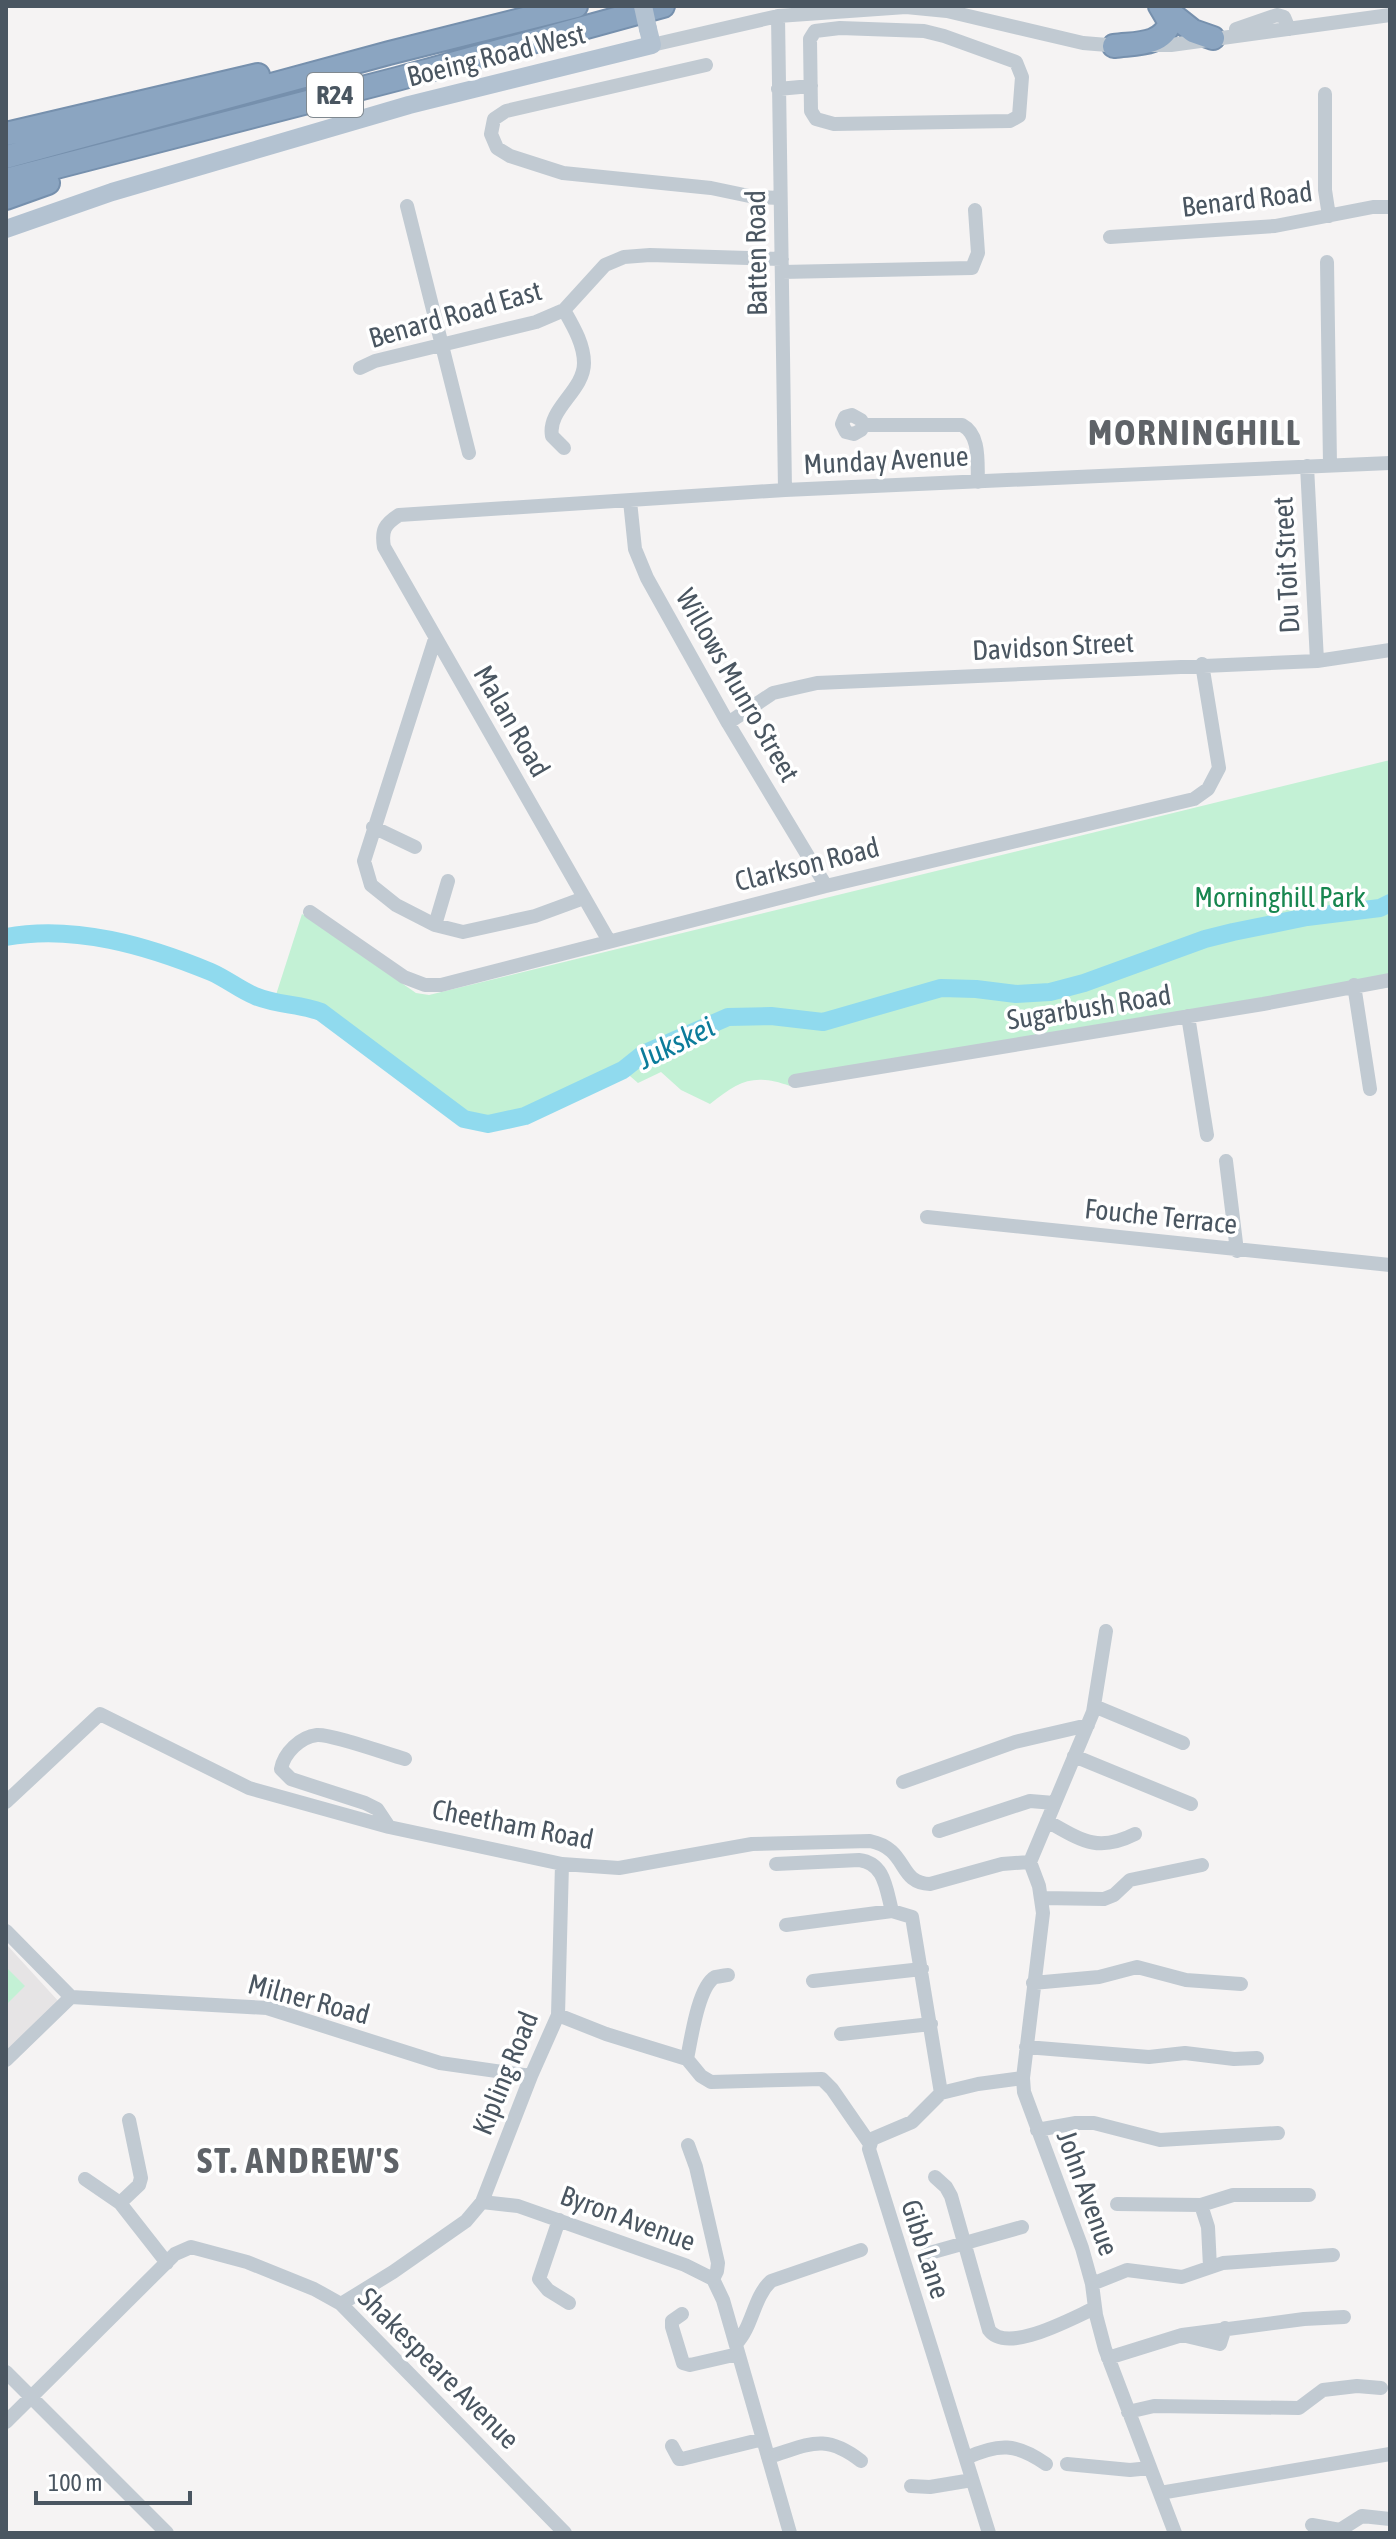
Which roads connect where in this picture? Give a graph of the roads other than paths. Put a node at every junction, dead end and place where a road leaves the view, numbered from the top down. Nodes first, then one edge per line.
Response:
1 (552, 6) edge
2 (576, 6) edge
3 (663, 6) edge
4 (685, 6) edge
5 (1162, 6) edge
6 (635, 10) edge
7 (1390, 15) edge
8 (778, 16) junction
9 (488, 28) junction
10 (650, 37) junction
11 (1213, 38) junction
12 (1114, 46) junction
13 (389, 53) junction
14 (706, 65) dead end
15 (811, 86) junction
16 (778, 89) junction
17 (1325, 94) dead end
18 (153, 101) junction
19 (6, 124) edge
20 (204, 129) junction
21 (6, 134) edge
22 (6, 157) edge
23 (6, 180) edge
24 (6, 198) edge
25 (780, 198) junction
26 (407, 206) dead end
27 (1390, 207) edge
28 (975, 210) dead end
29 (1331, 216) junction
30 (6, 229) edge
31 (1110, 237) dead end
32 (1327, 262) dead end
33 (782, 265) junction
34 (564, 310) junction
35 (443, 347) junction
36 (360, 368) dead end
37 (864, 425) dead end
38 (564, 448) dead end
39 (469, 453) dead end
40 (1390, 463) edge
41 (1330, 465) junction
42 (1307, 466) junction
43 (978, 482) junction
44 (785, 490) junction
45 (630, 501) junction
46 (386, 523) joint
47 (435, 639) junction
48 (1390, 650) edge
49 (1317, 661) junction
50 (1202, 664) junction
51 (728, 723) junction
52 (373, 827) junction
53 (415, 847) dead end
54 (448, 881) dead end
55 (826, 886) junction
56 (584, 898) junction
57 (310, 912) dead end
58 (435, 925) junction
59 (609, 941) junction
60 (1390, 980) edge
61 (1354, 985) junction
62 (1188, 1016) junction
63 (795, 1081) dead end
64 (1370, 1089) dead end
65 (1207, 1135) dead end
66 (1226, 1161) dead end
67 (927, 1217) dead end
68 (1237, 1251) junction
69 (1390, 1265) edge
70 (1106, 1631) dead end
71 (1094, 1706) junction
72 (1088, 1725) junction
73 (1183, 1743) dead end
74 (1074, 1756) junction
75 (405, 1759) dead end
76 (903, 1782) dead end
77 (6, 1802) edge
78 (1054, 1803) junction
79 (1191, 1804) dead end
80 (1047, 1821) junction
81 (389, 1827) junction
82 (939, 1831) dead end
83 (1135, 1834) dead end
84 (1030, 1862) junction
85 (562, 1864) junction
86 (776, 1864) dead end
87 (1202, 1865) dead end
88 (1042, 1898) junction
89 (892, 1911) junction
90 (786, 1925) dead end
91 (6, 1931) edge
92 (922, 1969) junction
93 (728, 1975) dead end
94 (813, 1981) dead end
95 (1033, 1983) junction
96 (1241, 1984) dead end
97 (71, 1997) junction
98 (558, 2015) junction
99 (931, 2024) junction
100 (841, 2034) dead end
101 (1026, 2047) junction
102 (1257, 2058) dead end
103 (687, 2059) junction
104 (6, 2060) edge
105 (531, 2076) junction
106 (1023, 2078) junction
107 (941, 2093) junction
108 (129, 2120) dead end
109 (1037, 2130) junction
110 (1278, 2133) dead end
111 (870, 2144) junction
112 (688, 2145) dead end
113 (935, 2177) dead end
114 (85, 2179) dead end
115 (1309, 2195) dead end
116 (482, 2202) junction
117 (120, 2203) junction
118 (1117, 2204) dead end
119 (1201, 2205) junction
120 (559, 2220) junction
121 (1022, 2227) dead end
122 (965, 2243) junction
123 (861, 2250) dead end
124 (926, 2254) dead end
125 (1333, 2255) dead end
126 (167, 2263) junction
127 (1210, 2267) junction
128 (713, 2279) junction
129 (1092, 2284) junction
130 (569, 2303) dead end
131 (341, 2304) junction
132 (1095, 2308) junction
133 (682, 2314) dead end
134 (1344, 2317) dead end
135 (737, 2349) junction
136 (1108, 2358) junction
137 (6, 2372) edge
138 (1381, 2388) dead end
139 (31, 2396) junction
140 (1128, 2412) junction
141 (6, 2422) edge
142 (763, 2439) junction
143 (672, 2446) dead end
144 (1390, 2454) edge
145 (768, 2457) junction
146 (966, 2458) junction
147 (861, 2461) dead end
148 (1046, 2464) dead end
149 (1067, 2464) dead end
150 (1150, 2468) junction
151 (972, 2480) junction
152 (911, 2486) dead end
153 (1160, 2493) junction
154 (1390, 2519) edge
155 (1312, 2525) dead end
156 (167, 2533) edge
157 (565, 2533) edge
158 (790, 2533) edge
159 (989, 2533) edge
160 (1175, 2533) edge

1 - 9 highway
2 - 9 highway, R24
3 - 6 highway, R24
4 - 6 highway
5 - 11 highway
5 - 12 highway
6 - 10 main road, bridge
6 - 20 highway, R24
7 - 11 street, Boeing Road West
8 - 10 street, Boeing Road West
8 - 12 street, Boeing Road West
8 - 16 street, Batten Road
9 - 13 highway, R24
10 - 30 main road, Boeing Road West
11 - 12 street, Boeing Road West
13 - 18 highway
13 - 22 highway, R24
14 - 25 street
15 - 15 street
15 - 16 street
16 - 25 street, Batten Road
17 - 29 street
18 - 19 highway
18 - 21 highway
20 - 23 highway, R24
20 - 24 highway
25 - 33 street, Batten Road
26 - 35 street
27 - 29 street, Benard Road
28 - 33 street
29 - 31 street, Benard Road
32 - 41 street
33 - 34 street, Benard Road East
33 - 44 street, Batten Road
34 - 35 street, Benard Road East
34 - 38 street
35 - 36 street, Benard Road East
35 - 39 street
37 - 43 street
40 - 41 street, Munday Avenue
41 - 42 street, Munday Avenue
42 - 43 street, Munday Avenue
42 - 49 street, Du Toit Street
43 - 44 street, Munday Avenue
44 - 45 street, Munday Avenue
45 - 46 street, Munday Avenue
45 - 51 street, Willows Munro Street
46 - 47 street, Malan Road
47 - 52 street
47 - 56 street, Malan Road
48 - 49 street, Davidson Street
49 - 50 street, Davidson Street
50 - 51 street, Davidson Street
50 - 55 street, Clarkson Road
51 - 55 street, Willows Munro Street
52 - 53 street
52 - 58 street
54 - 58 street
55 - 59 street, Clarkson Road
56 - 58 street
56 - 59 street, Malan Road
57 - 59 street, Clarkson Road
60 - 61 street, Sugarbush Road
61 - 62 street, Sugarbush Road
61 - 64 street
62 - 63 street, Sugarbush Road
62 - 65 street
66 - 68 street
67 - 68 street, Fouche Terrace
68 - 69 street, Fouche Terrace
70 - 71 street
71 - 72 street
71 - 73 street
72 - 74 street
72 - 76 street
74 - 78 street
74 - 79 street
75 - 81 street
77 - 81 street, Cheetham Road
78 - 80 street
78 - 82 street
80 - 83 street
80 - 84 street
81 - 85 street, Cheetham Road
84 - 85 street, Cheetham Road
84 - 88 street, John Avenue
85 - 98 street, Kipling Road
86 - 89 street
87 - 88 street
88 - 95 street, John Avenue
89 - 90 street
89 - 92 street
91 - 97 street
92 - 94 street
92 - 99 street
93 - 103 street
95 - 96 street
95 - 101 street, John Avenue
97 - 104 street
97 - 105 street, Milner Road
98 - 103 street
98 - 105 street, Kipling Road
99 - 100 street
99 - 107 street
101 - 102 street
101 - 106 street, John Avenue
103 - 111 street
105 - 116 street, Kipling Road
106 - 107 street
106 - 109 street, John Avenue
107 - 111 street
108 - 117 street
109 - 110 street
109 - 129 street, John Avenue
111 - 146 street, Gibb Lane
112 - 128 street
113 - 122 street
114 - 117 street
115 - 119 street
116 - 120 street, Byron Avenue
116 - 131 street
117 - 126 street
118 - 119 street
119 - 127 street
120 - 128 street, Byron Avenue
120 - 130 street
121 - 122 street
122 - 124 street
122 - 132 street
123 - 135 street
125 - 127 street
126 - 131 street, Shakespeare Avenue
126 - 139 street, Shakespeare Avenue
127 - 129 street
128 - 135 street, Byron Avenue
129 - 132 street, John Avenue
131 - 157 street, Shakespeare Avenue
132 - 136 street, John Avenue
133 - 135 street
134 - 136 street
135 - 142 street, Byron Avenue
136 - 140 street, John Avenue
137 - 139 street
138 - 140 street
139 - 141 street, Shakespeare Avenue
139 - 156 street
140 - 150 street, John Avenue
142 - 143 street
142 - 145 street, Byron Avenue
144 - 153 street
145 - 147 street
145 - 158 street, Byron Avenue
146 - 148 street
146 - 151 street, Gibb Lane
149 - 150 street
150 - 153 street, John Avenue
151 - 152 street
151 - 159 street, Gibb Lane
153 - 160 street, John Avenue
154 - 155 street

